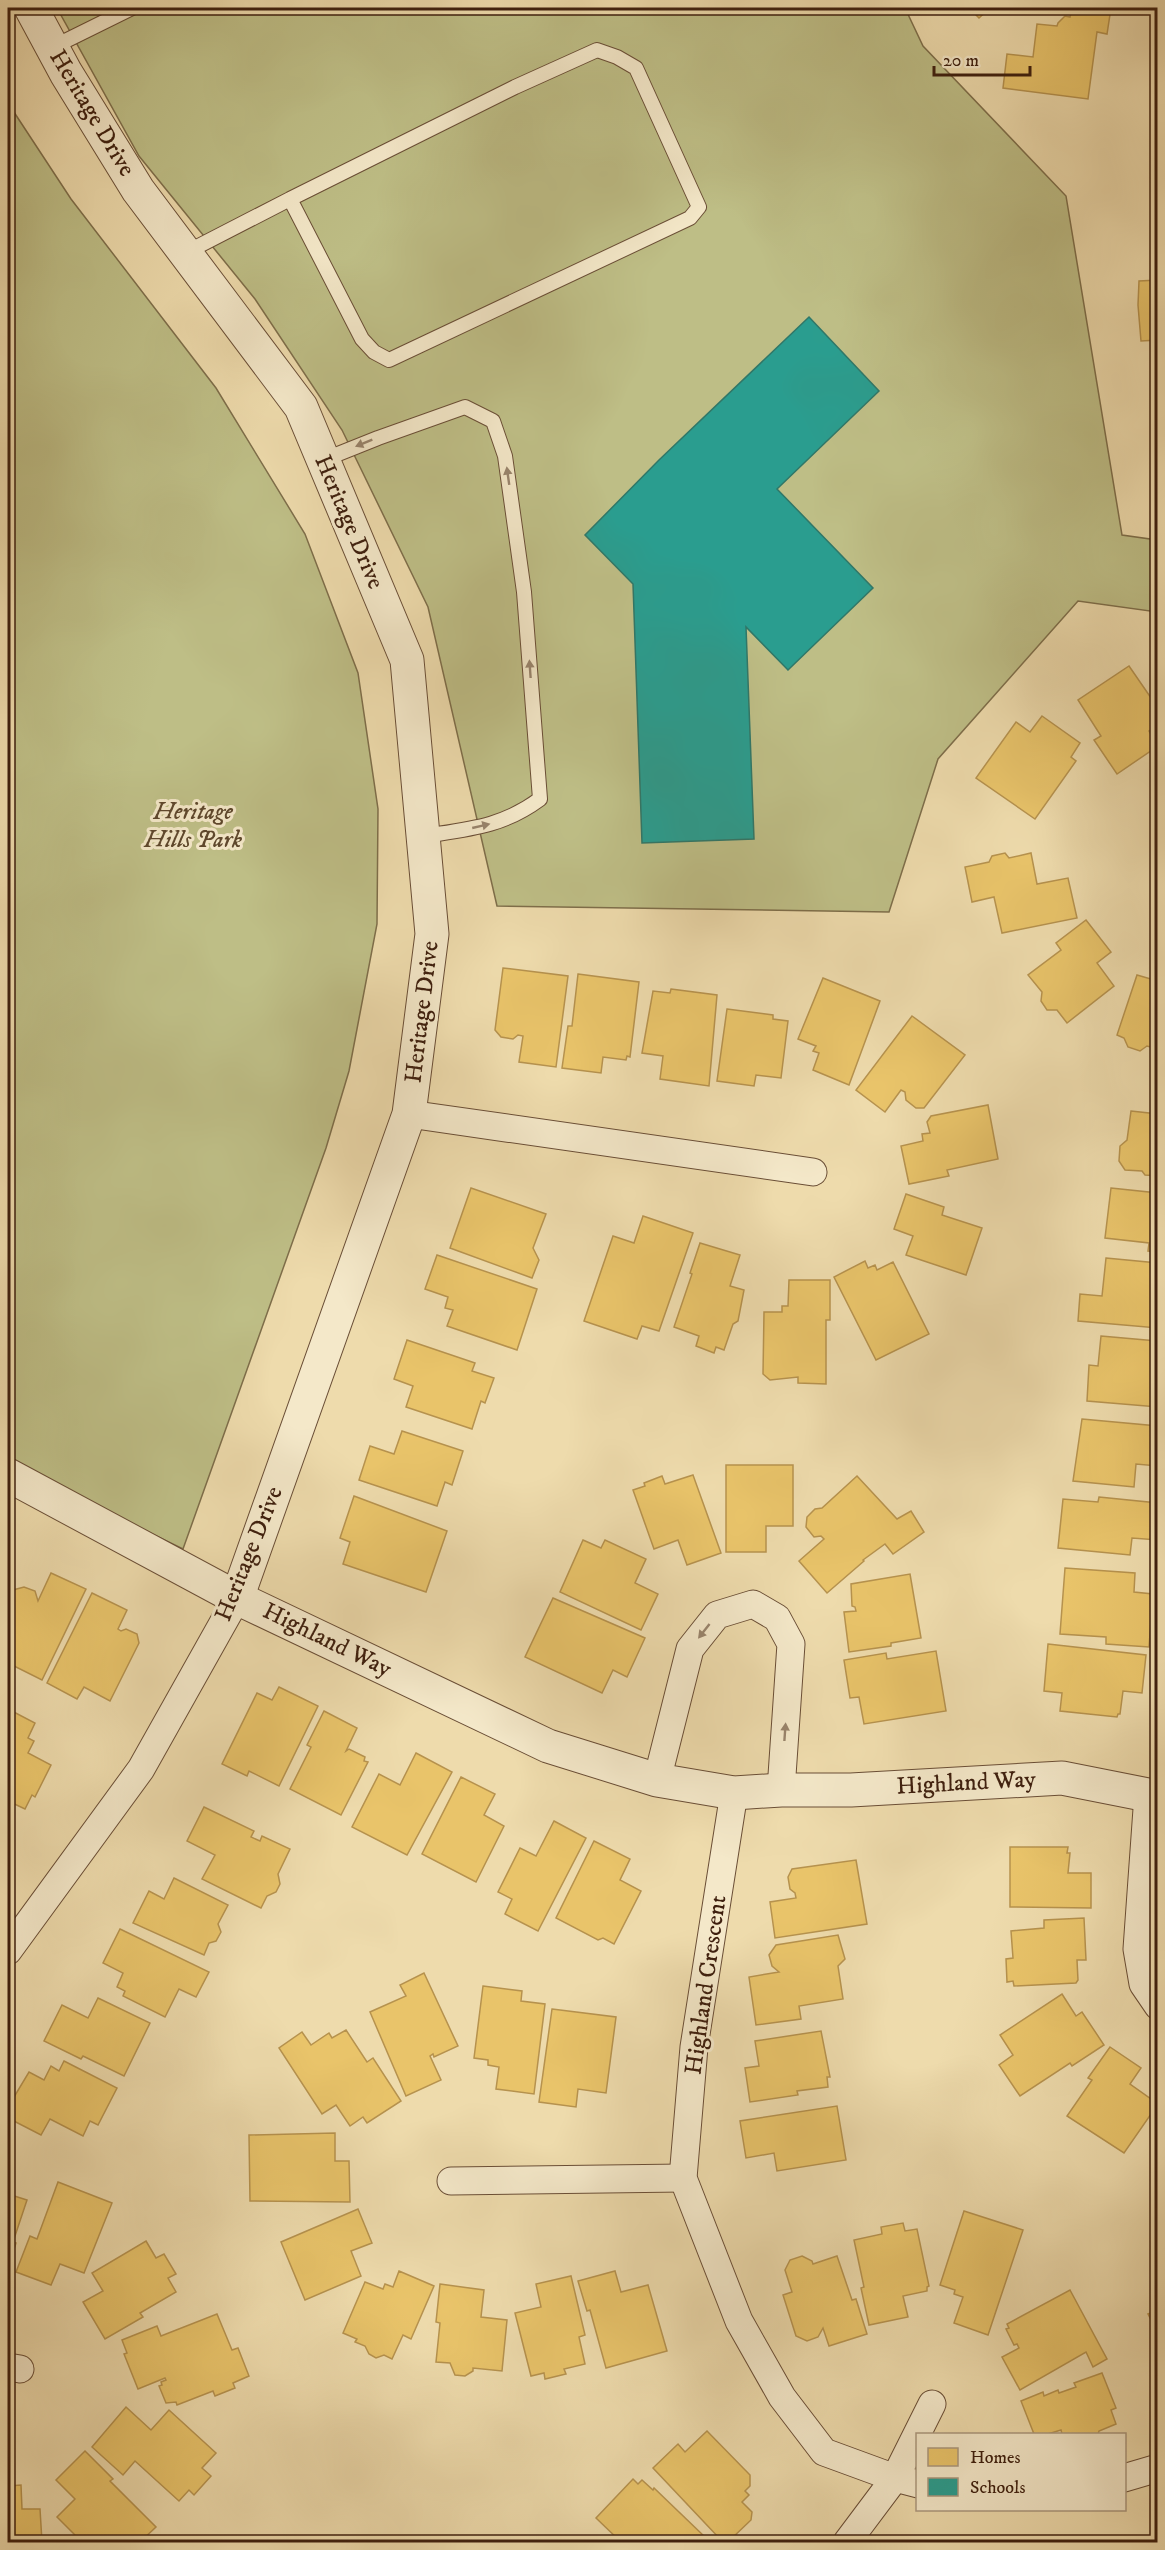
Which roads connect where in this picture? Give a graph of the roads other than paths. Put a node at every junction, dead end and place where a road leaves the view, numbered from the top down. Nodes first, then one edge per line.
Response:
1 (31, 8) edge
2 (132, 8) edge
3 (52, 47) junction
4 (290, 199) junction
5 (185, 253) junction
6 (323, 460) junction
7 (424, 836) junction
8 (409, 1114) junction
9 (813, 1172) dead end
10 (8, 1475) edge
11 (237, 1598) junction
12 (657, 1780) junction
13 (781, 1790) junction
14 (734, 1793) junction
15 (1153, 1796) edge
16 (8, 1951) edge
17 (1158, 2006) edge
18 (683, 2178) junction
19 (451, 2181) dead end
20 (932, 2404) dead end
21 (922, 2433) edge
22 (916, 2451) edge
23 (1158, 2468) edge
24 (1126, 2478) edge
25 (906, 2481) edge
26 (847, 2542) edge

1 - 3 street, Heritage Drive
2 - 3 lane
3 - 5 street, Heritage Drive
4 - 4 lane
4 - 5 lane
5 - 6 street, Heritage Drive
6 - 7 street, Heritage Drive
7 -> 6 lane
7 - 8 street, Heritage Drive
8 - 9 street, Heritage Drive
8 - 11 street, Heritage Drive
10 - 11 street, Highland Way
11 - 12 street, Highland Way
11 - 16 street, Heritage Drive
13 -> 12 street
12 - 14 street, Highland Way
13 - 14 street, Highland Way
13 - 15 street, Highland Way
14 - 18 street, Highland Crescent
15 - 17 street, Highland Way
18 - 19 street
18 - 25 street, Highland Crescent
20 - 21 street
22 - 25 street
23 - 24 street
25 - 26 street

